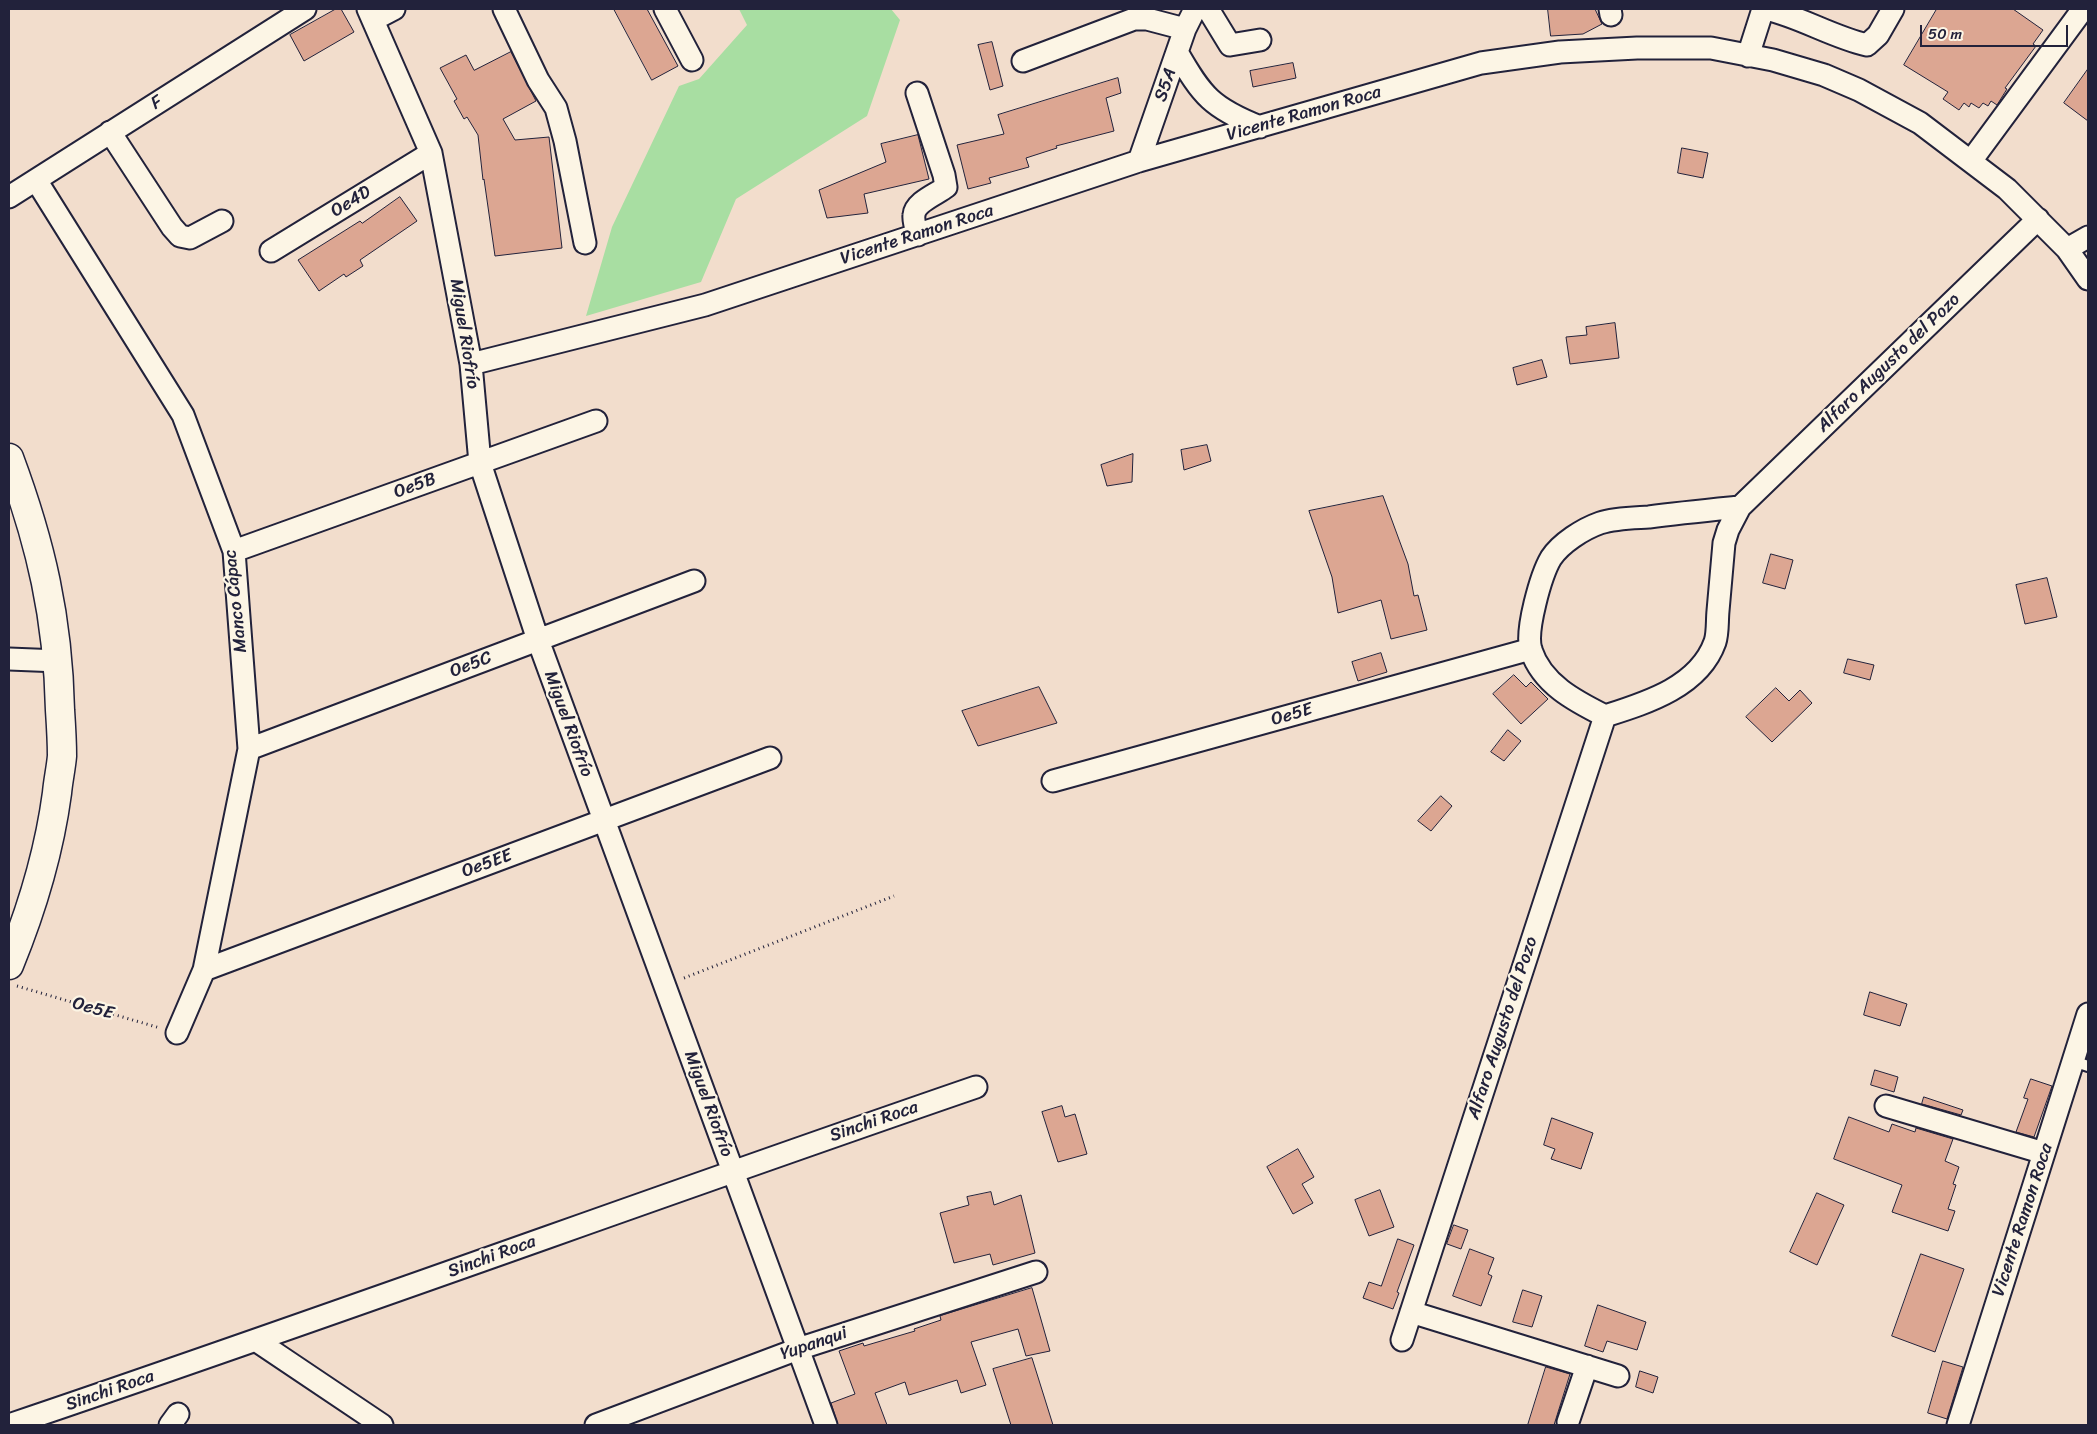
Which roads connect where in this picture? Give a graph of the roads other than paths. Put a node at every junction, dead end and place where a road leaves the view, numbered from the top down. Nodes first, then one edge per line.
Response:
1 (305, 9) edge
2 (394, 9) edge
3 (504, 9) edge
4 (665, 9) edge
5 (1195, 9) edge
6 (1208, 9) edge
7 (1764, 9) edge
8 (1893, 9) edge
9 (2083, 9) edge
10 (371, 14) edge
11 (1185, 29) junction
12 (1260, 40) dead end
13 (1177, 52) junction
14 (1748, 56) junction
15 (692, 60) dead end
16 (1023, 61) dead end
17 (917, 93) dead end
18 (1260, 126) junction
19 (110, 132) junction
20 (432, 153) junction
21 (1139, 161) junction
22 (1971, 161) junction
23 (36, 180) junction
24 (9, 197) edge
25 (2038, 219) junction
26 (222, 222) dead end
27 (918, 235) junction
28 (2088, 237) edge
29 (585, 243) dead end
30 (2067, 249) junction
31 (271, 251) dead end
32 (2088, 279) edge
33 (471, 364) junction
34 (596, 421) dead end
35 (9, 458) edge
36 (480, 463) junction
37 (1740, 507) junction
38 (234, 552) junction
39 (694, 581) dead end
40 (538, 640) junction
41 (1530, 649) junction
42 (9, 658) edge
43 (59, 661) junction
44 (1605, 716) junction
45 (249, 748) junction
46 (770, 758) dead end
47 (1052, 781) dead end
48 (604, 820) junction
49 (9, 965) edge
50 (204, 970) junction
51 (2088, 1014) edge
52 (177, 1033) road end
53 (2081, 1064) edge
54 (976, 1087) dead end
55 (1886, 1106) dead end
56 (2044, 1153) junction
57 (732, 1171) junction
58 (1036, 1272) dead end
59 (1411, 1312) junction
60 (1402, 1340) dead end
61 (257, 1341) junction
62 (798, 1349) junction
63 (1587, 1366) junction
64 (1618, 1376) dead end
65 (1568, 1422) dead end
66 (9, 1425) edge
67 (382, 1425) edge
68 (596, 1425) edge
69 (826, 1425) edge
70 (1958, 1425) edge

1 - 19 street, F
2 - 10 street
3 - 29 street
4 - 15 street
5 - 11 street, S5A
6 - 12 street
7 - 8 street
7 - 14 street
9 - 22 street
10 - 20 street, Miguel Riofrío
11 - 13 street, S5A
11 - 16 street
13 - 18 street
13 - 21 street, S5A
14 - 18 street, Vicente Ramon Roca
14 - 22 street, Vicente Ramon Roca
17 - 27 street
18 - 21 street, Vicente Ramon Roca
19 - 23 street, F
19 - 26 street
20 - 31 street, Oe4D
20 - 33 street, Miguel Riofrío
21 - 27 street, Vicente Ramon Roca
22 - 25 street, Vicente Ramon Roca
23 - 24 street, F
23 - 38 street, Manco Cápac
25 - 30 street, Vicente Ramon Roca
25 - 37 street, Alfaro Augusto del Pozo
27 - 33 street, Vicente Ramon Roca
28 - 30 street
30 - 32 street, Vicente Ramon Roca
33 - 36 street, Miguel Riofrío
34 - 36 street, Oe5B
35 - 43 main road
36 - 38 street, Oe5B
36 - 40 street, Miguel Riofrío
37 - 41 street
37 - 44 street, Alfaro Augusto del Pozo
38 - 45 street, Manco Cápac
39 - 40 street, Oe5C
40 - 45 street, Oe5C
40 - 48 street, Miguel Riofrío
41 - 44 street
41 - 47 street, Oe5E
42 - 43 street
43 - 49 main road
44 - 59 street, Alfaro Augusto del Pozo
45 - 50 street, Manco Cápac
46 - 48 street, Oe5EE
48 - 50 street, Oe5EE
48 - 57 street, Miguel Riofrío
50 - 52 street, Manco Cápac
51 - 53 street, Vicente Ramon Roca
53 - 56 street, Vicente Ramon Roca
54 - 57 street, Sinchi Roca
55 - 56 street
56 - 70 street, Vicente Ramon Roca
57 - 61 street, Sinchi Roca
57 - 62 street, Miguel Riofrío
58 - 62 street, Yupanqui
59 - 60 street, Alfaro Augusto del Pozo
59 - 63 street
61 - 66 street, Sinchi Roca
61 - 67 street
62 - 68 street, Yupanqui
62 - 69 street, Miguel Riofrío
63 - 64 street
63 - 65 street

